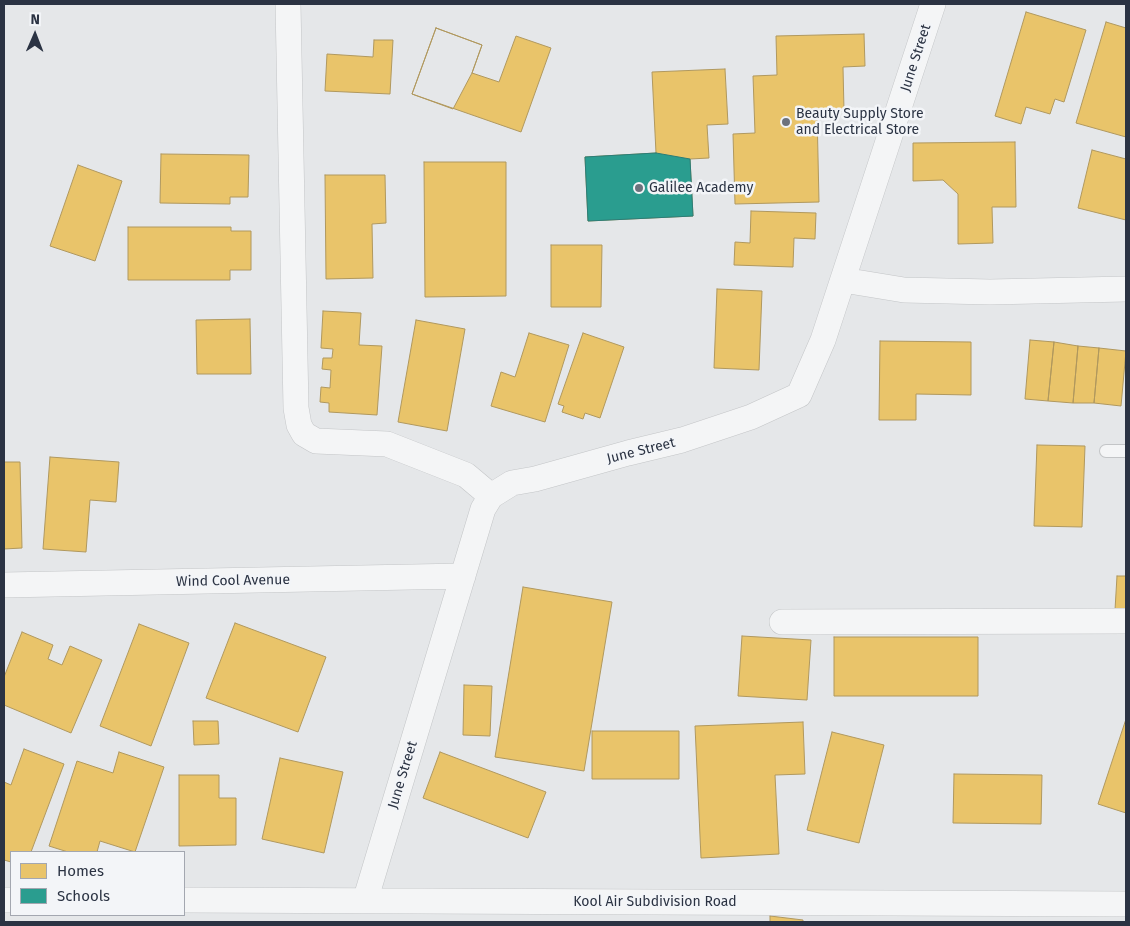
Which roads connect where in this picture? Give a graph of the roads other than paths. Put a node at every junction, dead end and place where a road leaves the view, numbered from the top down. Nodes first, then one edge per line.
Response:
1 (288, 4) edge
2 (933, 4) edge
3 (843, 280) junction
4 (1126, 289) edge
5 (1126, 451) edge
6 (1106, 452) dead end
7 (491, 496) junction
8 (463, 576) junction
9 (4, 585) edge
10 (1126, 621) edge
11 (782, 622) dead end
12 (185, 900) edge
13 (365, 901) junction
14 (1126, 904) edge
15 (213, 911) edge

1 - 7 street
2 - 3 street, June Street
3 - 4 street
3 - 7 street, June Street
5 - 6 lane
7 - 8 street, June Street
8 - 9 street, Wind Cool Avenue
8 - 13 street, June Street
10 - 11 street
12 - 15 street, Kool Air Subdivision Road
13 - 14 street, Kool Air Subdivision Road
13 - 15 street, Kool Air Subdivision Road

